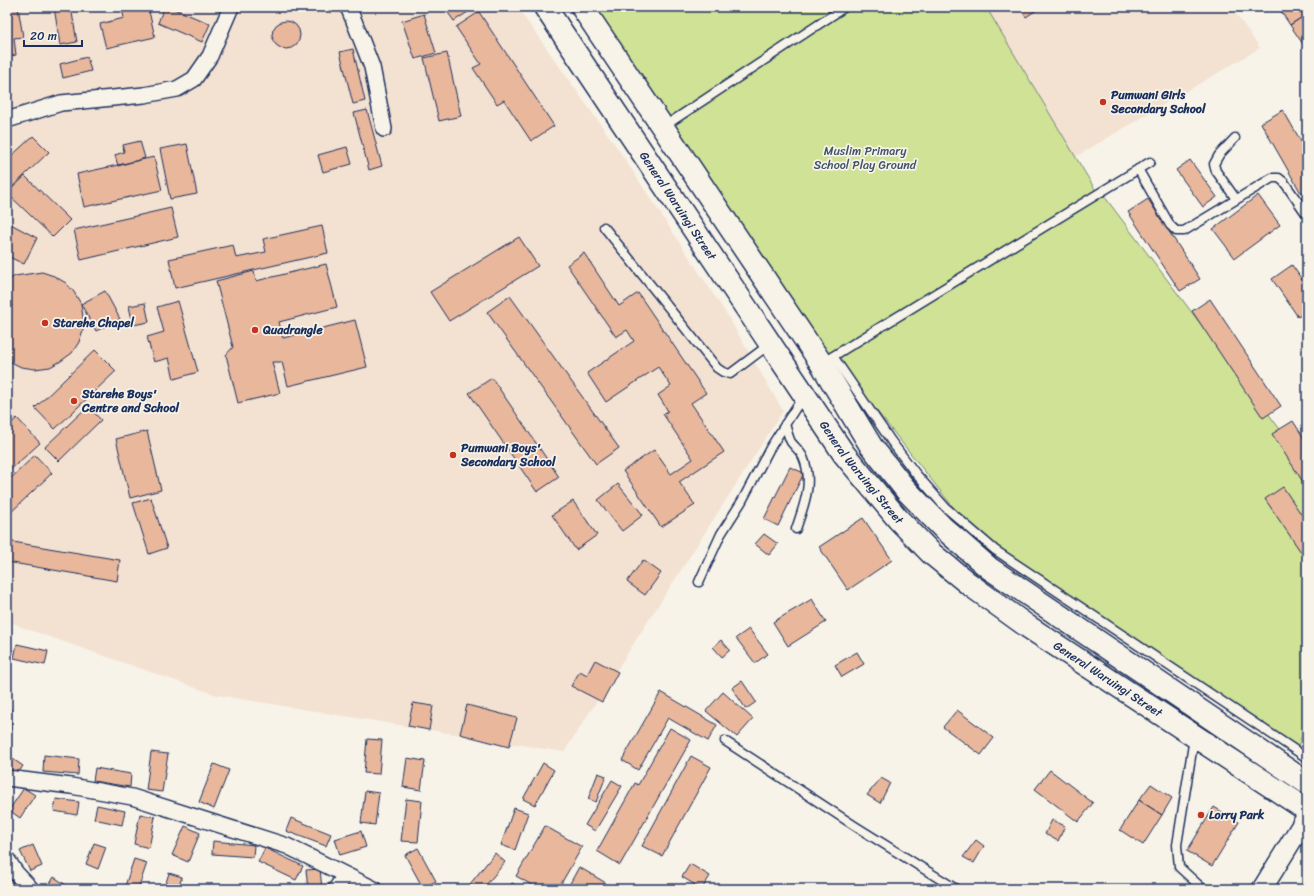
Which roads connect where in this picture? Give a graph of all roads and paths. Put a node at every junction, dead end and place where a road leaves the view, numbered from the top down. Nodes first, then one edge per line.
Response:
1 (231, 7) edge
2 (348, 7) edge
3 (545, 7) edge
4 (582, 7) edge
5 (845, 7) edge
6 (7, 120) edge
7 (663, 127) junction
8 (384, 129) dead end
9 (1235, 138) dead end
10 (1150, 162) dead end
11 (1138, 169) junction
12 (1236, 199) junction
13 (1305, 212) dead end
14 (604, 227) dead end
15 (771, 344) junction
16 (827, 360) junction
17 (804, 394) junction
18 (785, 424) junction
19 (796, 529) dead end
20 (699, 582) dead end
21 (1194, 736) junction
22 (725, 741) dead end
23 (1307, 758) edge
24 (7, 778) edge
25 (1307, 783) edge
26 (1307, 810) edge
27 (1307, 816) edge
28 (7, 859) edge
29 (345, 875) junction
30 (32, 889) edge
31 (336, 889) edge
32 (374, 889) edge
33 (956, 889) edge
34 (1203, 889) edge
35 (1262, 889) edge

1 - 6 street
2 - 8 street
3 - 15 main road, General Waruingi Street
4 - 7 main road, General Waruingi Street
5 - 7 lane
7 - 16 main road, General Waruingi Street
9 - 12 lane
10 - 11 lane
11 - 12 lane
11 - 16 lane
12 - 13 lane
14 - 15 lane
15 - 17 main road, General Waruingi Street
16 - 23 lane
16 - 25 main road, General Waruingi Street
17 - 18 lane
17 - 21 main road, General Waruingi Street
18 - 19 lane
18 - 20 lane
21 - 26 main road, General Waruingi Street
21 - 34 lane
22 - 33 lane
24 - 29 street
27 - 35 street
28 - 30 street
29 - 31 street
29 - 32 street

